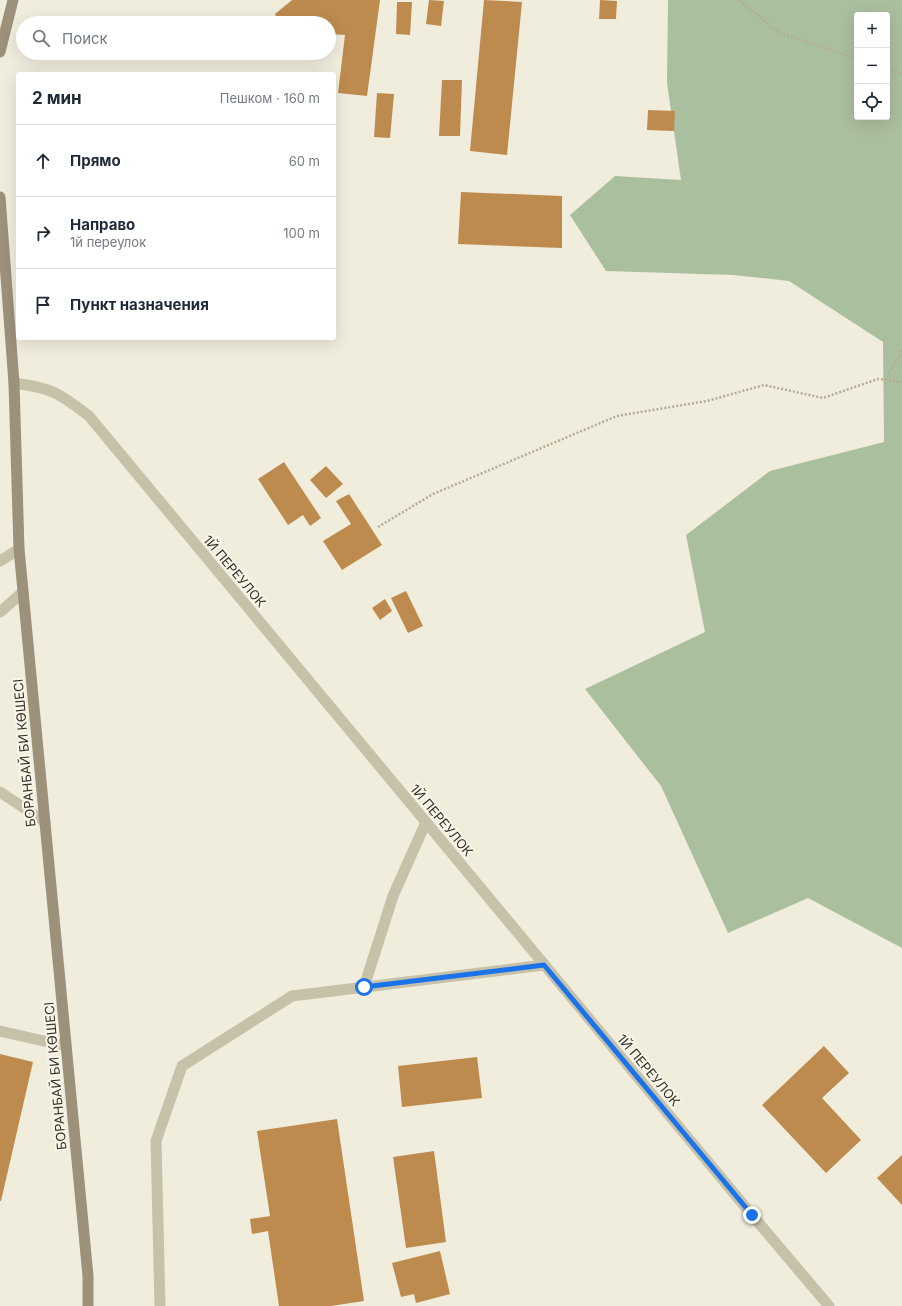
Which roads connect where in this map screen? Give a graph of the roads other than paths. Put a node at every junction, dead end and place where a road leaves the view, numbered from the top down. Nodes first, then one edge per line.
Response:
1 (13, 0) edge
2 (0, 52) edge
3 (0, 197) edge
4 (14, 383) junction
5 (19, 549) junction
6 (0, 561) edge
7 (23, 592) junction
8 (0, 612) edge
9 (0, 792) edge
10 (45, 822) junction
11 (426, 822) junction
12 (544, 965) junction
13 (364, 987) junction
14 (0, 1031) edge
15 (66, 1046) junction
16 (88, 1306) edge
17 (160, 1306) edge
18 (830, 1306) edge

1 - 2 main road
3 - 4 main road, БОРАНБАЙ БИ КӨШЕСІ
4 - 5 main road, БОРАНБАЙ БИ КӨШЕСІ
4 - 11 street, 1Й ПЕРЕУЛОК
5 - 6 street
5 - 7 main road, БОРАНБАЙ БИ КӨШЕСІ
7 - 8 street
7 - 10 main road, БОРАНБАЙ БИ КӨШЕСІ
9 - 10 street
10 - 15 main road, БОРАНБАЙ БИ КӨШЕСІ
11 - 12 street, 1Й ПЕРЕУЛОК
11 - 13 street
12 - 13 street
12 - 18 street, 1Й ПЕРЕУЛОК
13 - 17 street
14 - 15 street
15 - 16 main road, БОРАНБАЙ БИ КӨШЕСІ

